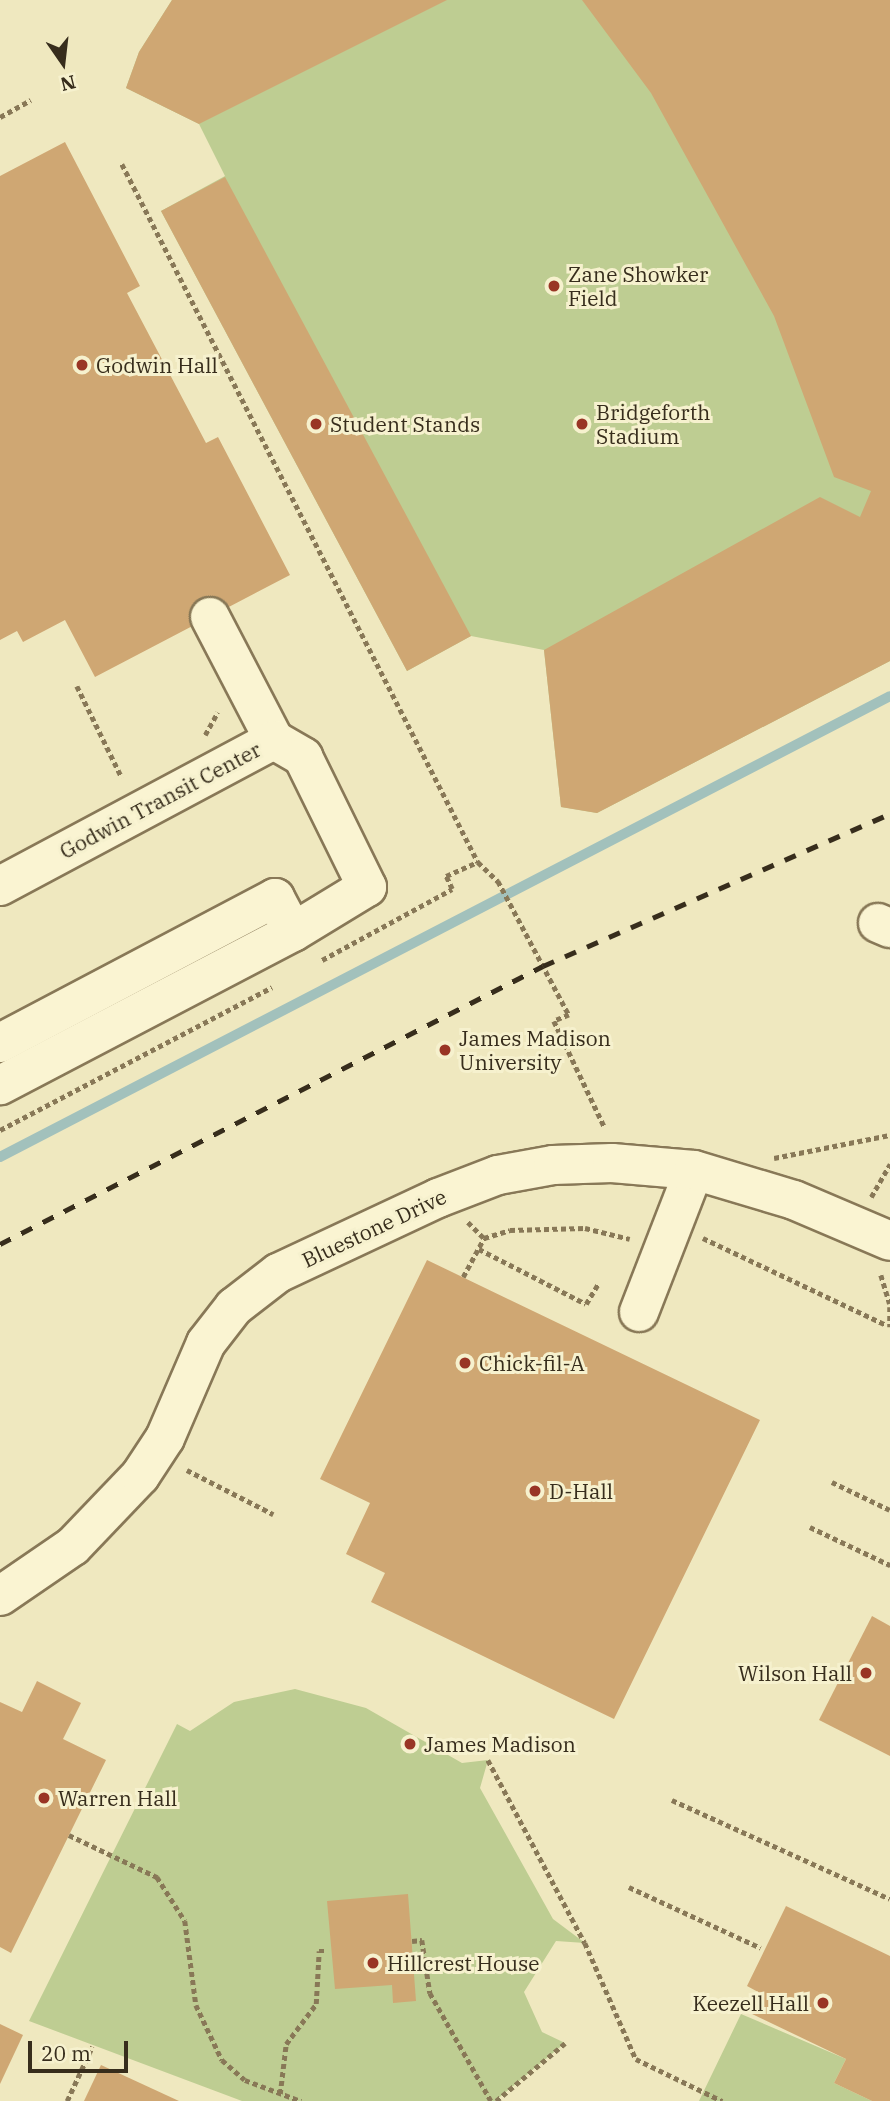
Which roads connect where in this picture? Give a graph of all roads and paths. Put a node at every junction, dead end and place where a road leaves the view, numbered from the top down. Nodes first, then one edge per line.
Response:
1 (32, 100) dead end
2 (0, 117) edge
3 (122, 164) dead end
4 (210, 617) dead end
5 (77, 687) dead end
6 (220, 705) dead end
7 (274, 740) junction
8 (194, 741) dead end
9 (134, 772) dead end
10 (122, 778) junction
11 (110, 785) dead end
12 (478, 862) junction
13 (446, 876) dead end
14 (0, 886) edge
15 (293, 932) junction
16 (0, 1043) edge
17 (0, 1085) edge
18 (604, 1126) junction
19 (618, 1127) dead end
20 (595, 1128) dead end
21 (890, 1135) edge
22 (762, 1164) dead end
23 (694, 1170) junction
24 (464, 1213) dead end
25 (671, 1232) junction
26 (484, 1238) junction
27 (479, 1249) junction
28 (883, 1256) edge
29 (463, 1278) dead end
30 (598, 1284) dead end
31 (890, 1305) edge
32 (639, 1312) dead end
33 (888, 1326) edge
34 (204, 1476) dead end
35 (832, 1482) dead end
36 (890, 1510) edge
37 (273, 1514) dead end
38 (810, 1527) dead end
39 (890, 1565) edge
40 (0, 1596) edge
41 (488, 1760) dead end
42 (672, 1800) dead end
43 (69, 1835) dead end
44 (629, 1887) dead end
45 (890, 1899) edge
46 (412, 1941) dead end
47 (761, 1948) dead end
48 (324, 1951) dead end
49 (565, 2043) dead end
50 (92, 2047) dead end
51 (280, 2094) junction
52 (67, 2101) edge
53 (301, 2101) edge
54 (494, 2101) edge
55 (723, 2101) edge

1 - 2 path
3 - 12 path
4 - 7 street
5 - 10 path
6 - 8 path
7 - 14 street, Godwin Transit Center
7 - 15 street, Godwin Transit Center
9 - 10 path
10 - 11 path
12 - 13 path
12 - 18 path
15 - 16 street
15 - 17 street
18 - 19 path
18 - 20 path
21 - 22 path
23 - 25 street
23 - 28 street, Bluestone Drive
23 - 40 street, Bluestone Drive
24 - 26 path
25 - 26 path
25 - 32 street
25 - 33 path
26 - 27 path
27 - 29 path
27 - 30 path
28 - 31 path
31 - 33 path
34 - 37 path
35 - 36 path
38 - 39 path
41 - 55 path
42 - 45 path
43 - 51 path
44 - 47 path
46 - 54 path
48 - 51 path
49 - 54 path
50 - 52 path
51 - 53 path

